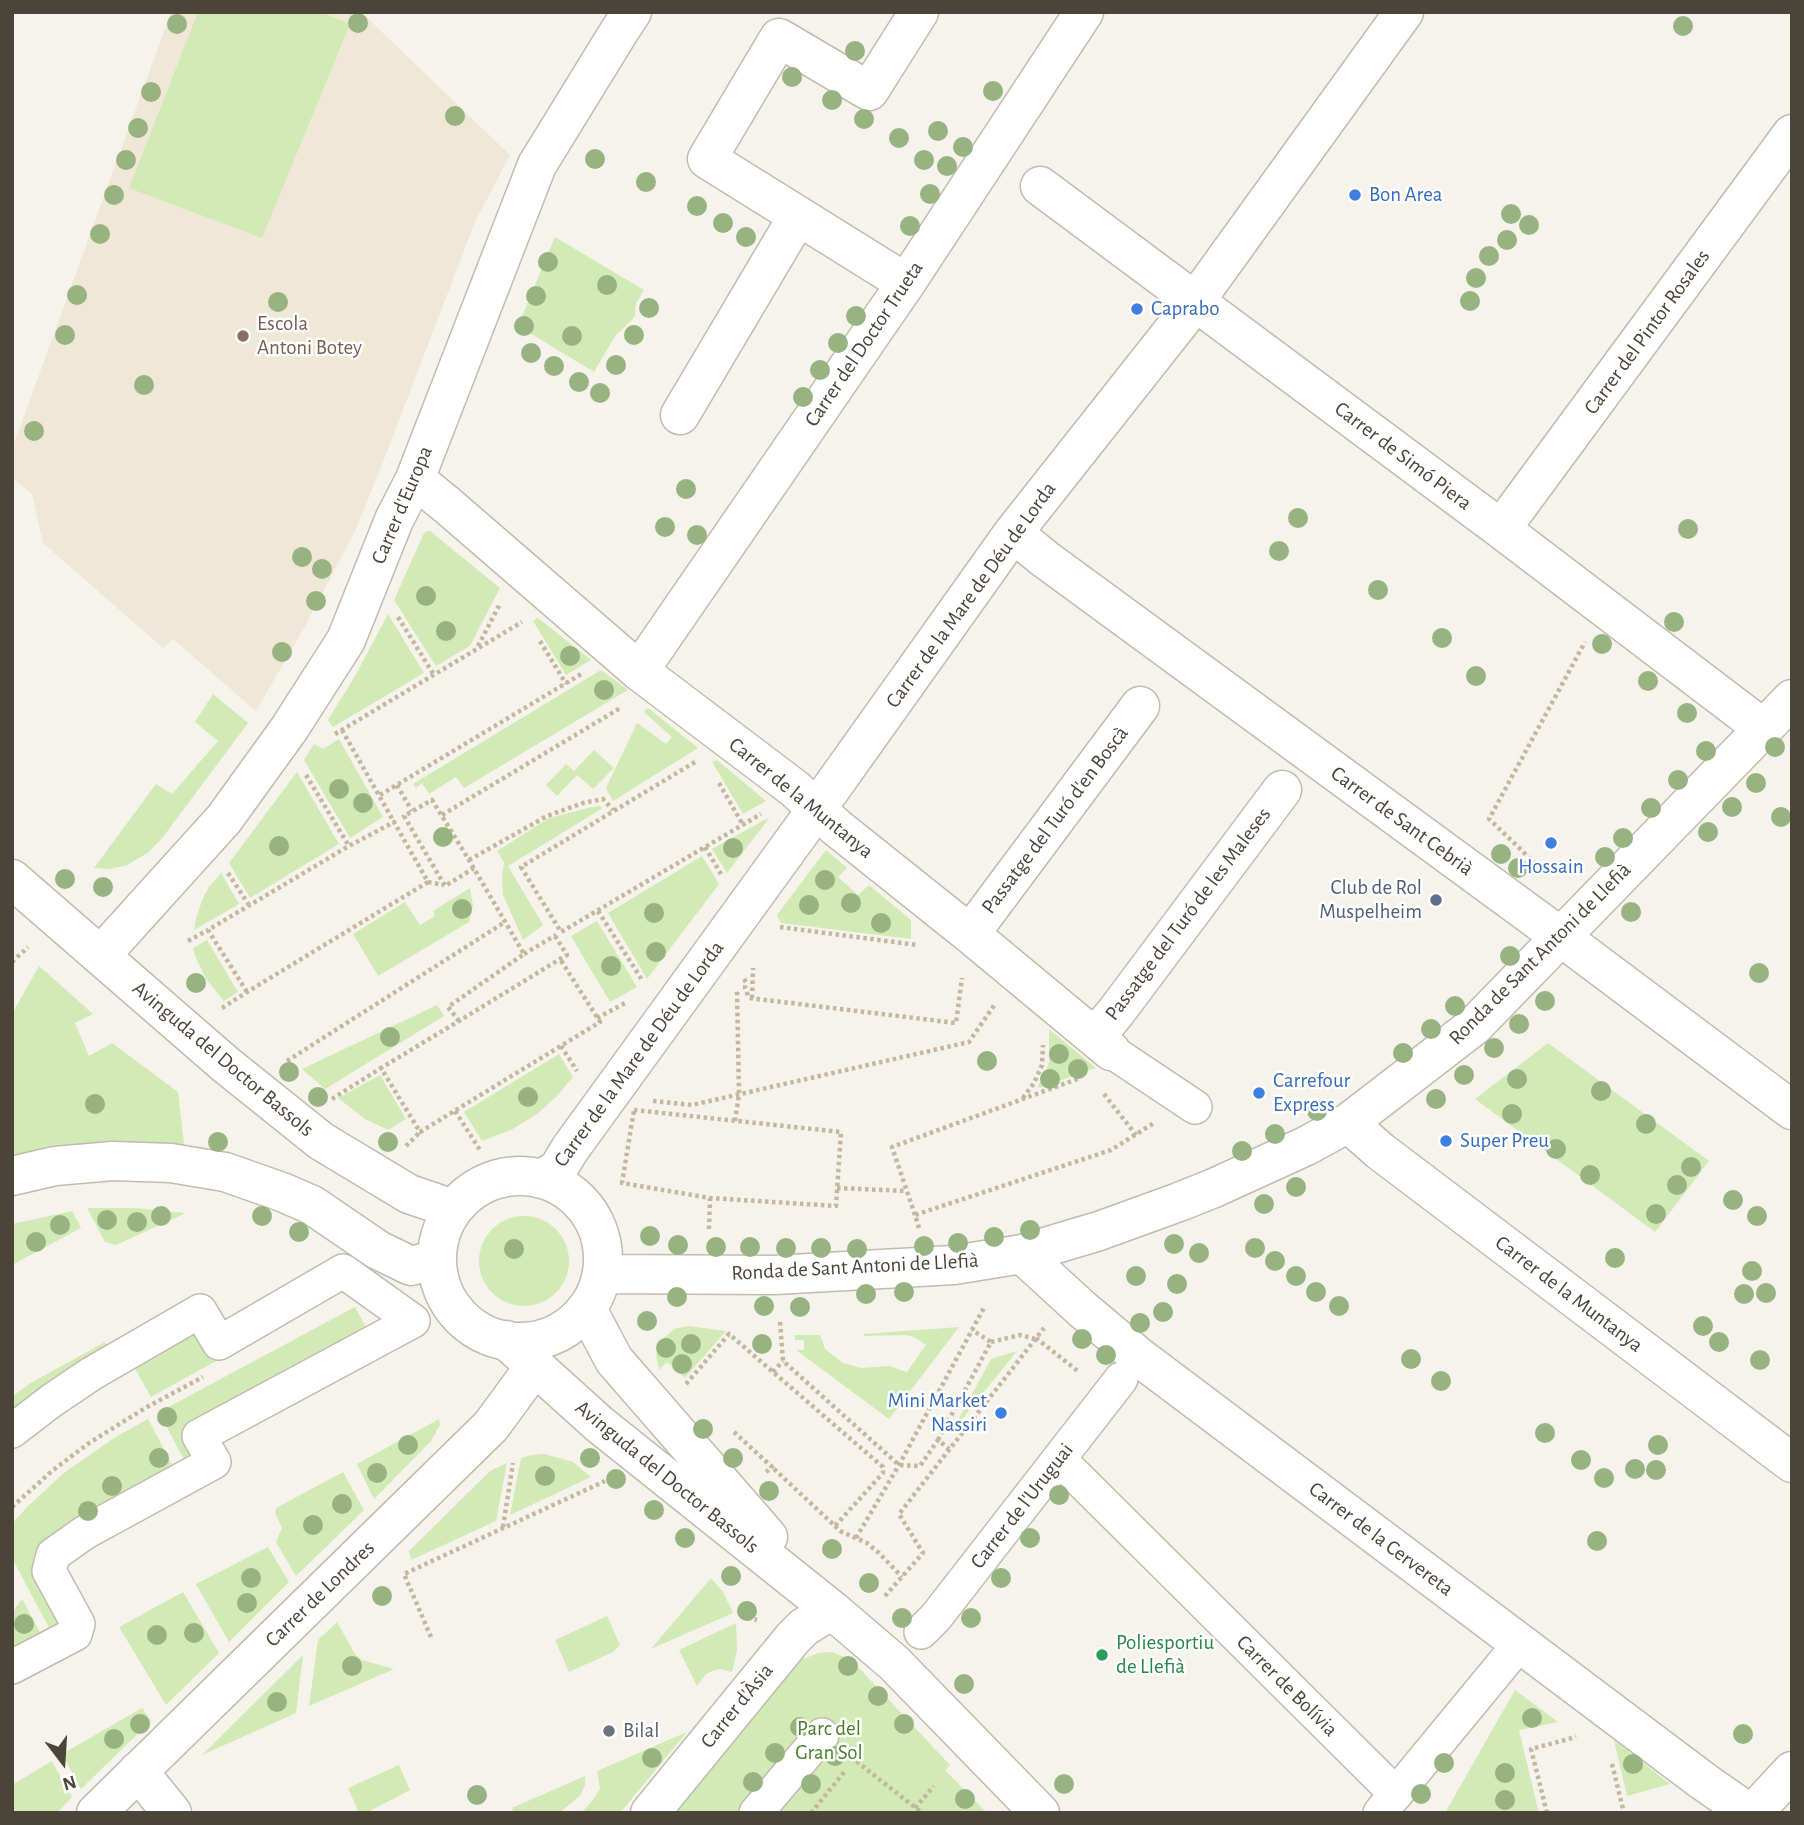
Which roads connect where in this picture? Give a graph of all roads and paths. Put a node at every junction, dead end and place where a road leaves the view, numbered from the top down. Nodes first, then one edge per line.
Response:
1 (632, 12) edge
2 (919, 12) edge
3 (1084, 12) edge
4 (1404, 12) edge
5 (1792, 134) edge
6 (1040, 186) dead end
7 (798, 216) junction
8 (906, 283) junction
9 (1195, 302) junction
10 (680, 415) dead end
11 (415, 479) junction
12 (1501, 529) junction
13 (1013, 533) junction
14 (502, 600) dead end
15 (394, 612) dead end
16 (527, 619) dead end
17 (1587, 639) dead end
18 (540, 641) dead end
19 (477, 649) junction
20 (582, 674) dead end
21 (434, 675) junction
22 (566, 684) junction
23 (634, 687) junction
24 (1792, 699) edge
25 (1140, 706) dead end
26 (1764, 729) junction
27 (342, 730) junction
28 (335, 734) dead end
29 (703, 757) dead end
30 (304, 773) dead end
31 (717, 780) dead end
32 (397, 785) junction
33 (1282, 790) dead end
34 (380, 795) junction
35 (816, 808) junction
36 (613, 810) junction
37 (412, 811) junction
38 (765, 812) dead end
39 (442, 815) junction
40 (394, 822) junction
41 (743, 825) junction
42 (349, 846) junction
43 (705, 847) junction
44 (469, 860) junction
45 (221, 863) dead end
46 (474, 868) junction
47 (1544, 872) dead end
48 (12, 879) edge
49 (428, 881) junction
50 (725, 881) dead end
51 (445, 886) junction
52 (249, 905) junction
53 (598, 910) junction
54 (505, 922) junction
55 (778, 927) dead end
56 (208, 930) junction
57 (561, 932) junction
58 (555, 936) junction
59 (1561, 937) junction
60 (926, 939) dead end
61 (188, 941) dead end
62 (28, 947) dead end
63 (966, 952) junction
64 (524, 954) junction
65 (101, 956) junction
66 (560, 959) junction
67 (12, 962) edge
68 (753, 963) dead end
69 (646, 987) dead end
70 (247, 992) junction
71 (752, 998) junction
72 (999, 1000) dead end
73 (623, 1003) dead end
74 (222, 1008) dead end
75 (597, 1018) junction
76 (459, 1021) junction
77 (1044, 1040) dead end
78 (561, 1045) junction
79 (1098, 1062) junction
80 (283, 1063) dead end
81 (381, 1068) junction
82 (575, 1069) dead end
83 (739, 1094) junction
84 (643, 1100) dead end
85 (1022, 1100) junction
86 (326, 1102) dead end
87 (674, 1104) junction
88 (1191, 1104) joint
89 (1792, 1110) edge
90 (455, 1111) junction
91 (674, 1114) junction
92 (735, 1121) junction
93 (1348, 1123) junction
94 (420, 1132) junction
95 (1136, 1135) junction
96 (402, 1150) dead end
97 (480, 1150) dead end
98 (12, 1176) edge
99 (542, 1178) junction
100 (837, 1188) junction
101 (907, 1191) junction
102 (710, 1198) junction
103 (453, 1209) junction
104 (915, 1215) junction
105 (709, 1229) dead end
106 (920, 1230) dead end
107 (1022, 1254) junction
108 (437, 1259) junction
109 (602, 1274) junction
110 (985, 1306) dead end
111 (587, 1309) junction
112 (780, 1322) dead end
113 (1049, 1322) dead end
114 (972, 1330) junction
115 (1035, 1339) junction
116 (506, 1340) junction
117 (991, 1342) junction
118 (783, 1361) junction
119 (535, 1366) junction
120 (773, 1372) junction
121 (208, 1374) dead end
122 (1121, 1379) dead end
123 (684, 1387) dead end
124 (12, 1431) edge
125 (733, 1431) dead end
126 (862, 1432) junction
127 (938, 1440) junction
128 (854, 1442) junction
129 (950, 1449) junction
130 (514, 1455) dead end
131 (1059, 1459) junction
132 (1792, 1463) edge
133 (899, 1465) junction
134 (772, 1466) junction
135 (764, 1475) dead end
136 (606, 1480) dead end
137 (12, 1507) edge
138 (835, 1526) junction
139 (503, 1528) junction
140 (856, 1538) junction
141 (902, 1577) junction
142 (885, 1596) dead end
143 (832, 1609) junction
144 (921, 1632) dead end
145 (431, 1637) dead end
146 (1507, 1658) dead end
147 (12, 1667) edge
148 (822, 1735) joint
149 (1581, 1736) dead end
150 (846, 1770) dead end
151 (138, 1771) junction
152 (1792, 1772) edge
153 (934, 1786) dead end
154 (1388, 1804) edge
155 (915, 1808) junction
156 (96, 1813) edge
157 (172, 1813) edge
158 (650, 1813) edge
159 (756, 1813) edge
160 (811, 1813) edge
161 (922, 1813) edge
162 (1040, 1813) edge
163 (1547, 1813) edge
164 (1751, 1813) edge

1 - 11 street, Carrer d'Europa
2 - 7 street
3 - 8 street, Carrer del Doctor Trueta
4 - 9 street, Carrer de la Mare de Déu de Lorda
5 - 12 street, Carrer del Pintor Rosales
6 - 9 street, Carrer de Simó Piera
7 - 8 street
7 - 10 street
8 - 23 street, Carrer del Doctor Trueta
9 - 12 street, Carrer de Simó Piera
9 - 13 street, Carrer de la Mare de Déu de Lorda
11 - 23 street, Carrer de la Muntanya
11 - 65 street, Carrer d'Europa
12 - 26 street, Carrer de Simó Piera
13 - 35 street, Carrer de la Mare de Déu de Lorda
13 - 59 street, Carrer de Sant Cebrià
14 - 19 path
15 - 21 path
16 - 19 path
17 - 47 path
18 - 22 path
19 - 21 path
20 - 22 path
21 - 27 path
22 - 32 path
23 - 35 street, Carrer de la Muntanya
23 - 39 path
24 - 26 street, Ronda de Sant Antoni de Llefià
25 - 63 street, Passatge del Turó d'en Boscà
26 - 59 street, Ronda de Sant Antoni de Llefià
27 - 28 path
27 - 34 path
29 - 36 path
30 - 42 path
31 - 41 path
32 - 34 path
32 - 37 path
33 - 79 street, Passatge del Turó de les Maleses
34 - 40 path
35 - 63 street, Carrer de la Muntanya
35 - 99 street, Carrer de la Mare de Déu de Lorda
36 - 44 path
36 - 57 path
37 - 39 path
37 - 51 path
38 - 41 path
39 - 44 path
40 - 42 path
40 - 49 path
41 - 43 path
42 - 52 path
43 - 50 path
43 - 53 path
44 - 46 path
45 - 52 path
46 - 51 path
46 - 54 path
48 - 65 street, Avinguda del Doctor Bassols
49 - 51 path
49 - 70 path
52 - 56 path
53 - 57 path
53 - 69 path
54 - 64 path
54 - 80 path
55 - 60 path
56 - 61 path
56 - 70 path
57 - 58 path
58 - 64 path
58 - 66 path
59 - 89 street, Carrer de Sant Cebrià
59 - 93 street, Ronda de Sant Antoni de Llefià
62 - 67 path
63 - 71 path
63 - 79 street, Carrer de la Muntanya
64 - 76 path
65 - 103 street, Avinguda del Doctor Bassols
66 - 75 path
66 - 76 path
68 - 71 path
70 - 74 path
71 - 83 path
72 - 83 path
73 - 75 path
75 - 78 path
76 - 81 path
77 - 85 path
78 - 82 path
78 - 90 path
79 - 85 path
79 - 88 street, Carrer de la Muntanya
79 - 95 path
81 - 86 path
81 - 94 path
83 - 87 path
83 - 92 path
84 - 87 path
85 - 101 path
87 - 91 path
88 - 95 path
90 - 94 path
90 - 97 path
91 - 92 path
91 - 102 path
92 - 100 path
93 - 107 street, Ronda de Sant Antoni de Llefià
93 - 132 street, Carrer de la Muntanya
94 - 96 path
95 - 104 path
98 - 108 street
99 - 103 street
99 - 109 street
100 - 101 path
100 - 102 path
101 - 104 path
102 - 105 path
103 - 108 street
104 - 106 path
107 - 109 street, Ronda de Sant Antoni de Llefià
107 - 164 street, Carrer de la Cervereta
108 - 116 street
109 - 111 street
110 - 114 path
111 - 116 street
111 - 143 street, Avinguda del Doctor Bassols
112 - 118 path
113 - 115 path
114 - 117 path
114 - 133 path
115 - 117 path
115 - 129 path
116 - 119 street, Avinguda del Doctor Bassols
117 - 127 path
118 - 120 path
118 - 126 path
119 - 143 street, Avinguda del Doctor Bassols
119 - 151 street, Carrer de Londres
120 - 123 path
120 - 128 path
121 - 137 path
122 - 131 street, Carrer de l'Uruguai
124 - 147 street
125 - 134 path
126 - 128 path
126 - 133 path
127 - 129 path
127 - 133 path
128 - 138 path
129 - 141 path
130 - 139 path
131 - 144 street, Carrer de l'Uruguai
131 - 154 street, Carrer de Bolívia
133 - 140 path
134 - 135 path
134 - 138 path
136 - 139 path
138 - 140 path
139 - 145 path
140 - 141 path
141 - 142 path
143 - 158 street, Carrer d'Àsia
143 - 162 street, Avinguda del Doctor Bassols
146 - 154 street
148 - 155 path
148 - 159 street
149 - 163 path
150 - 160 path
151 - 156 street, Carrer de Londres
151 - 157 street
152 - 164 street
153 - 155 path
155 - 161 path

